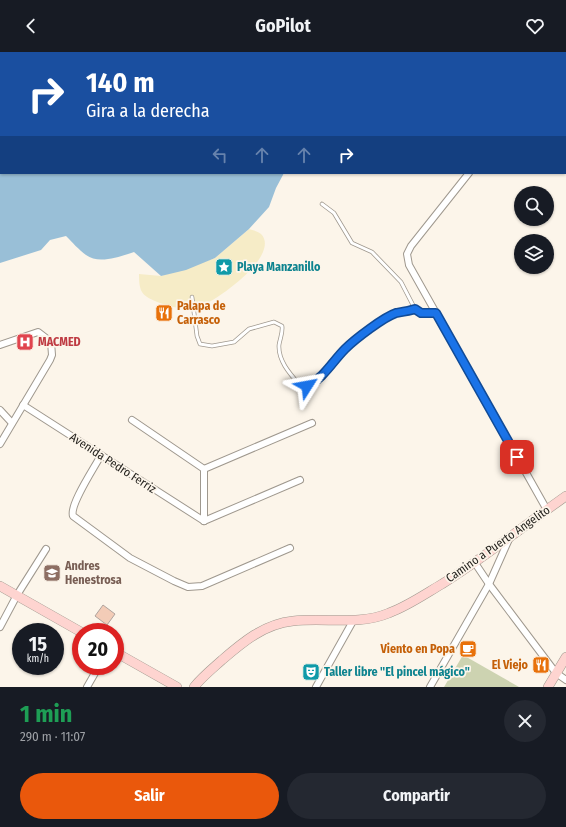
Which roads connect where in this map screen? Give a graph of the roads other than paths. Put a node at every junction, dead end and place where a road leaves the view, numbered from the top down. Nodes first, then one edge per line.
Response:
1 (468, 174) edge
2 (322, 204) dead end
3 (192, 297) dead end
4 (415, 309) junction
5 (436, 313) junction
6 (0, 345) edge
7 (23, 405) junction
8 (0, 410) edge
9 (132, 420) dead end
10 (12, 423) junction
11 (312, 423) dead end
12 (0, 444) edge
13 (101, 455) junction
14 (204, 469) junction
15 (300, 480) dead end
16 (566, 496) edge
17 (547, 510) junction
18 (204, 521) junction
19 (511, 536) junction
20 (290, 548) dead end
21 (46, 549) dead end
22 (475, 563) junction
23 (489, 584) junction
24 (0, 586) edge
25 (17, 596) junction
26 (353, 621) junction
27 (0, 627) edge
28 (72, 627) edge
29 (124, 657) edge
30 (566, 657) edge
31 (556, 673) junction
32 (94, 675) edge
33 (566, 680) edge
34 (87, 687) edge
35 (177, 687) edge
36 (194, 687) edge
37 (316, 687) edge
38 (430, 687) edge
39 (548, 687) edge

1 - 5 street
2 - 4 lane
3 - 4 lane
4 - 5 lane
5 - 17 street
6 - 7 street
7 - 10 street
7 - 13 street, Avenida Pedro Ferriz
8 - 10 street
9 - 14 street
10 - 12 street
11 - 14 street
13 - 18 street, Avenida Pedro Ferriz
13 - 20 street
14 - 18 street
15 - 18 street
16 - 17 street, Camino a Puerto Angelito
17 - 19 street, Camino a Puerto Angelito
19 - 22 street, Camino a Puerto Angelito
19 - 23 street
21 - 25 street
22 - 23 street
22 - 26 street, Camino a Puerto Angelito
23 - 31 street
23 - 38 street
24 - 25 street
25 - 27 street
25 - 28 street
26 - 36 street, Camino a Puerto Angelito
26 - 37 street
29 - 35 street
30 - 31 street
31 - 33 street
31 - 39 street
32 - 34 street

